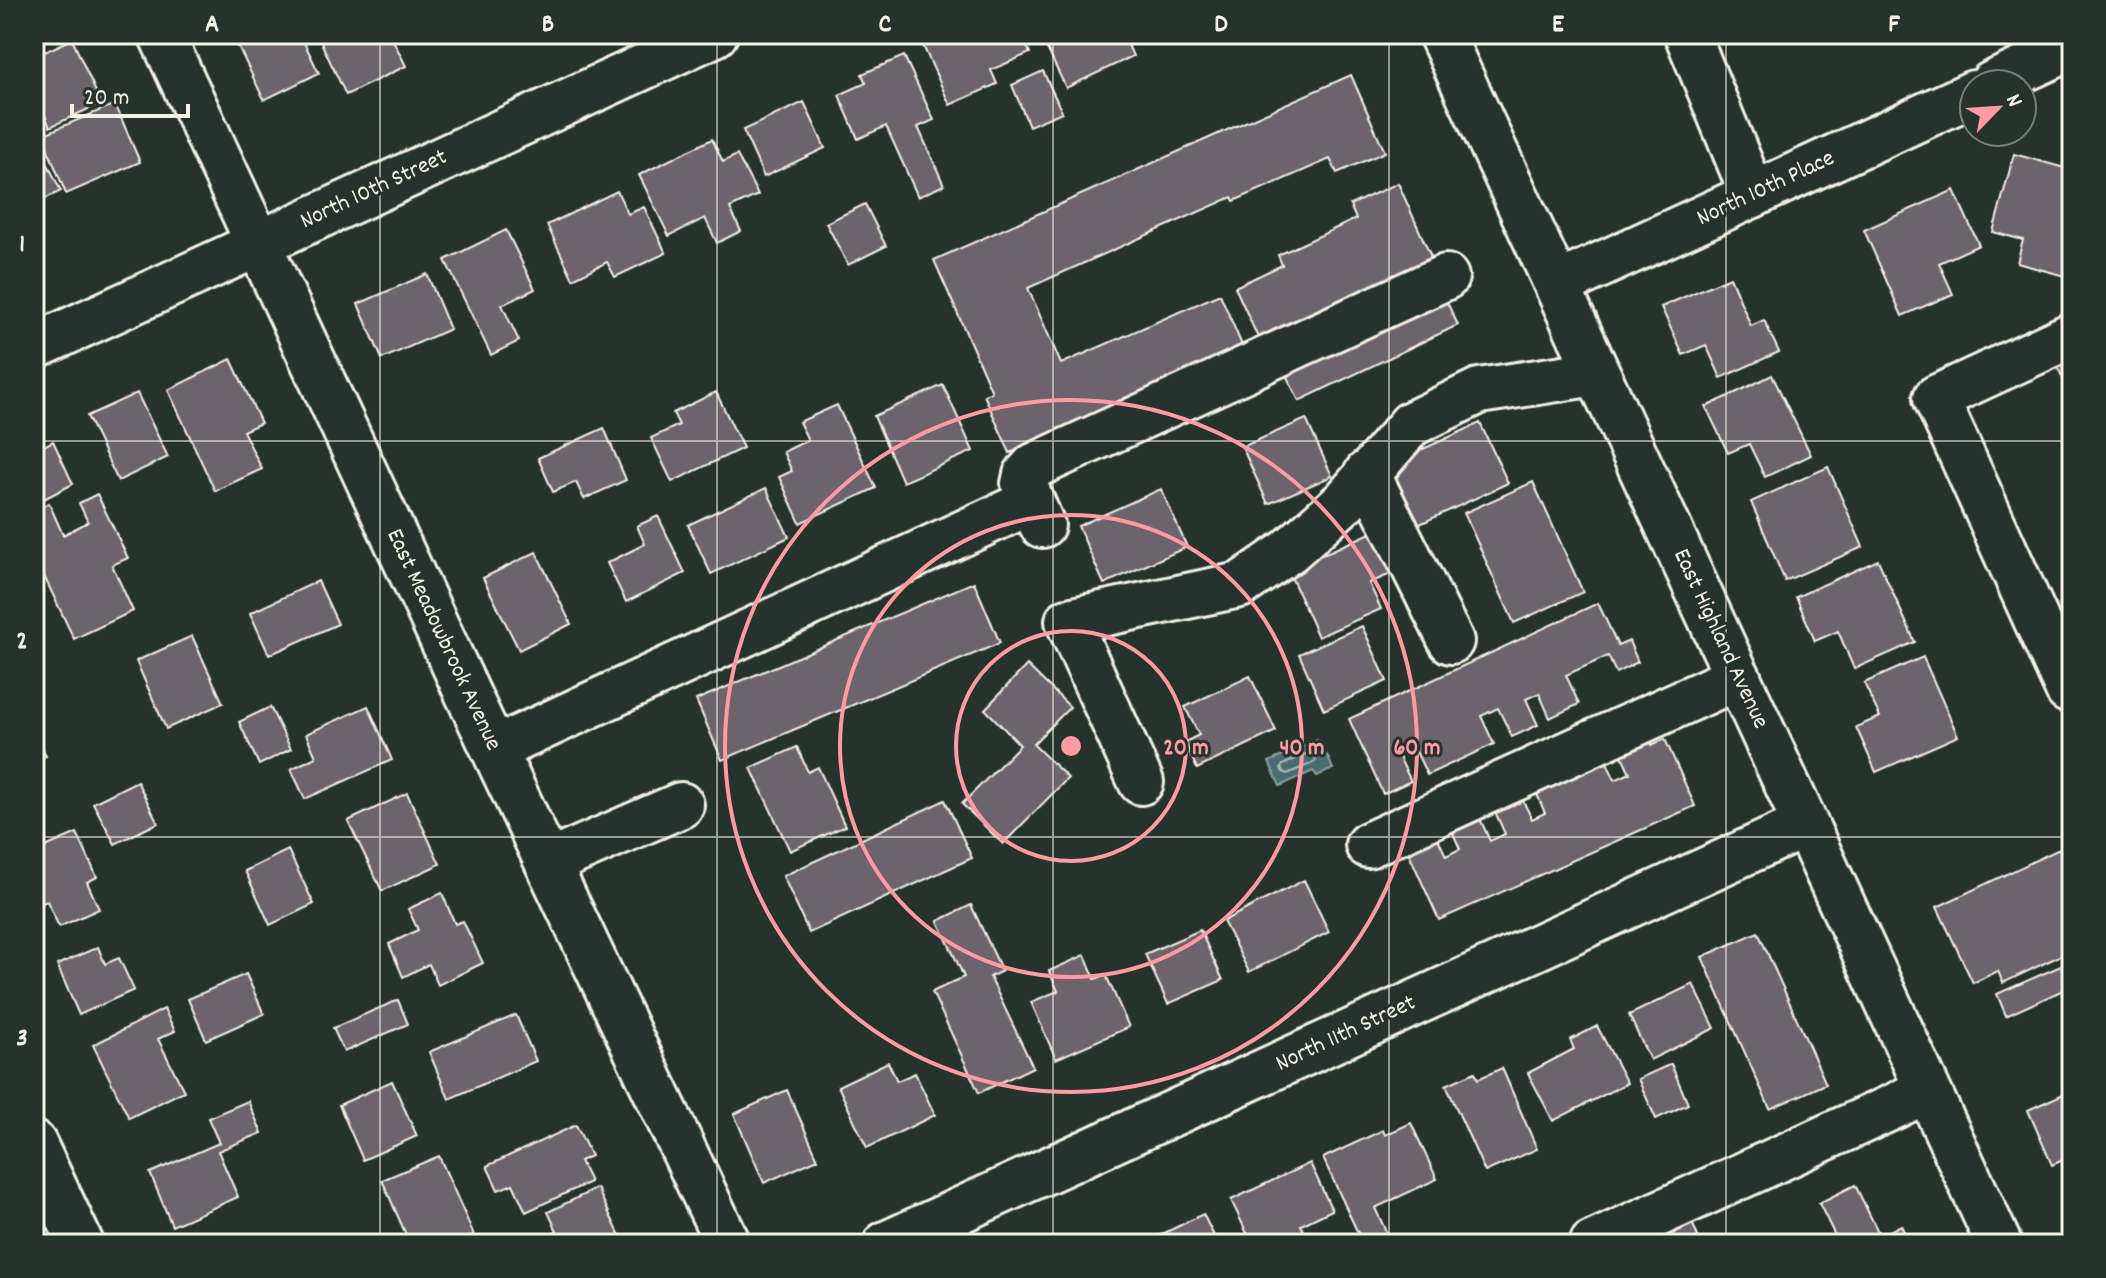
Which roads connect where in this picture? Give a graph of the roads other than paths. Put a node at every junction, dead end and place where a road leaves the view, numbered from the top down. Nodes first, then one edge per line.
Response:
1 (161, 34) edge
2 (715, 34) edge
3 (1441, 34) edge
4 (1687, 34) edge
5 (2072, 47) edge
6 (2027, 68) edge
7 (1958, 100) edge
8 (1753, 195) junction
9 (259, 243) junction
10 (1446, 277) dead end
11 (1557, 285) junction
12 (2072, 335) edge
13 (34, 347) edge
14 (1596, 373) junction
15 (1367, 473) junction
16 (1451, 641) dead end
17 (1738, 677) junction
18 (2068, 690) dead end
19 (495, 749) junction
20 (1141, 782) dead end
21 (681, 805) dead end
22 (1805, 825) junction
23 (1368, 845) dead end
24 (548, 863) junction
25 (1927, 1089) junction
26 (34, 1144) edge
27 (81, 1244) edge
28 (728, 1244) edge
29 (886, 1244) edge
30 (1592, 1244) edge
31 (1999, 1244) edge

1 - 9 street, East Meadowbrook Avenue
2 - 9 street, North 10th Street
3 - 11 street, East Highland Avenue
4 - 8 street
5 - 6 street
7 - 8 street, North 10th Place
8 - 11 street, North 10th Place
9 - 13 street, North 10th Street
9 - 19 street, East Meadowbrook Avenue
10 - 19 street
11 - 14 street, East Highland Avenue
12 - 18 street
14 - 15 street
14 - 17 street, East Highland Avenue
15 - 16 street
15 - 20 street
17 - 22 street, East Highland Avenue
17 - 23 street
19 - 24 street, East Meadowbrook Avenue
21 - 24 street
22 - 25 street, East Highland Avenue
22 - 29 street, North 11th Street
24 - 28 street, East Meadowbrook Avenue
25 - 30 street
25 - 31 street, East Highland Avenue
26 - 27 street

